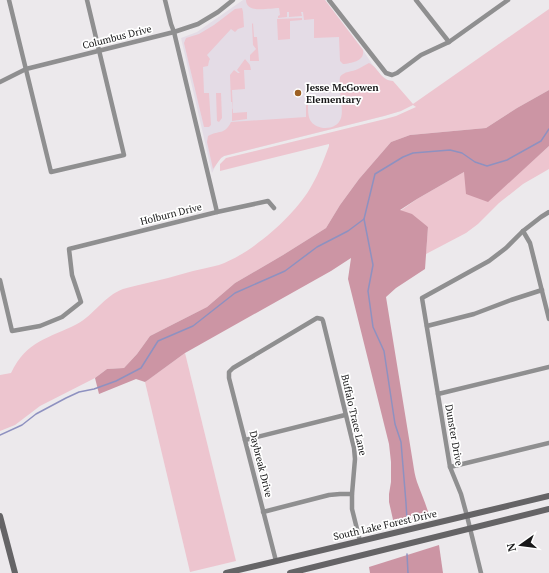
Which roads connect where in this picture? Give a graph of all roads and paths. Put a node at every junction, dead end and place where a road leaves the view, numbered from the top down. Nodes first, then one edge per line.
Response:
1 (9, 0) edge
2 (87, 0) edge
3 (165, 0) edge
4 (233, 0) edge
5 (329, 0) edge
6 (416, 0) edge
7 (507, 0) edge
8 (174, 32) junction
9 (449, 42) junction
10 (99, 50) junction
11 (26, 69) junction
12 (0, 82) edge
13 (274, 208) dead end
14 (217, 212) junction
15 (549, 212) edge
16 (522, 230) junction
17 (0, 280) edge
18 (542, 290) junction
19 (549, 319) edge
20 (427, 326) junction
21 (549, 367) edge
22 (229, 372) joint
23 (438, 394) junction
24 (345, 415) junction
25 (245, 440) junction
26 (549, 443) edge
27 (450, 467) junction
28 (352, 494) junction
29 (549, 496) edge
30 (549, 509) edge
31 (264, 512) junction
32 (467, 516) junction
33 (0, 517) edge
34 (471, 528) junction
35 (360, 541) junction
36 (363, 555) junction
37 (276, 561) junction
38 (15, 573) edge
39 (226, 573) edge
40 (290, 573) edge
41 (481, 573) edge

1 - 11 street
2 - 10 street
3 - 8 street
4 - 8 street, Columbus Drive
5 - 9 street
6 - 9 street
7 - 9 street
8 - 10 street, Columbus Drive
8 - 14 street
10 - 11 street, Columbus Drive
10 - 11 street
11 - 12 street, Columbus Drive
13 - 14 street, Holburn Drive
14 - 17 street, Holburn Drive
15 - 16 street
16 - 18 street
16 - 20 street, Dunster Drive
18 - 19 street
18 - 20 street
20 - 23 street, Dunster Drive
21 - 23 street
22 - 24 street, Buffalo Trace Lane
22 - 25 street, Daybreak Drive
23 - 27 street, Dunster Drive
24 - 25 street
24 - 28 street, Buffalo Trace Lane
25 - 31 street, Daybreak Drive
26 - 27 street
27 - 32 street, Dunster Drive
28 - 31 street
28 - 35 street, Buffalo Trace Lane
29 - 32 main road, South Lake Forest Drive
30 - 34 main road
31 - 37 street, Daybreak Drive
32 - 34 street, Dunster Drive
32 - 35 main road, South Lake Forest Drive
33 - 38 main road
34 - 36 main road
34 - 41 street, Dunster Drive
35 - 36 main road
35 - 37 main road, South Lake Forest Drive
36 - 40 main road
37 - 39 main road, South Lake Forest Drive

